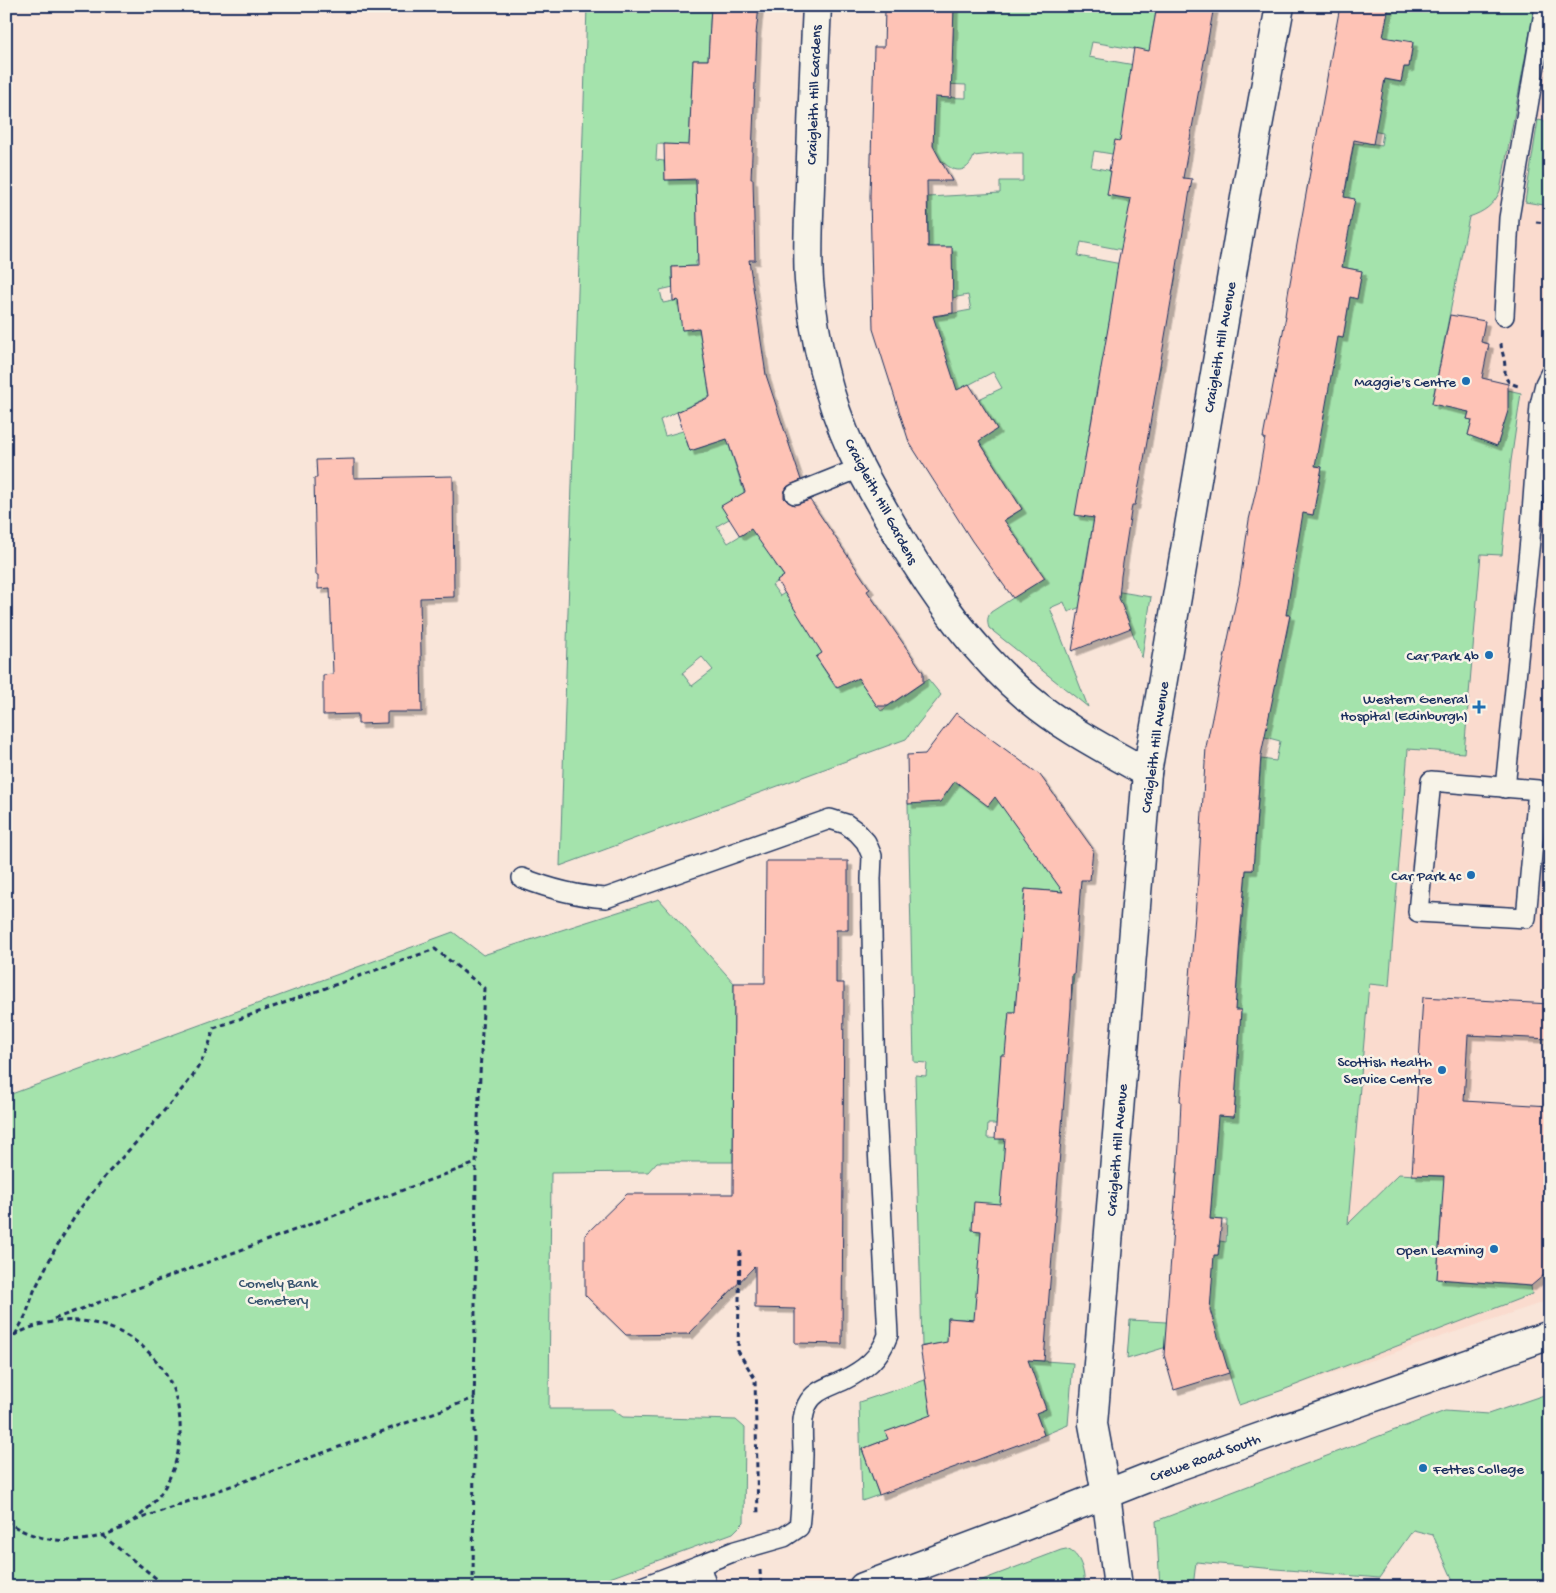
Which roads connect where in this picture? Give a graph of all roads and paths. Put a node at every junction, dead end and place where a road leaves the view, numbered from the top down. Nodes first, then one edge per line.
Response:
1 (817, 6) edge
2 (1280, 6) edge
3 (1545, 6) edge
4 (1545, 223) dead end
5 (1550, 232) edge
6 (1504, 316) joint
7 (1550, 374) edge
8 (1542, 392) junction
9 (860, 468) junction
10 (795, 494) dead end
11 (1147, 773) junction
12 (1505, 788) junction
13 (522, 878) dead end
14 (476, 1164) junction
15 (740, 1251) dead end
16 (44, 1323) junction
17 (15, 1335) junction
18 (1550, 1336) edge
19 (6, 1340) edge
20 (475, 1398) junction
21 (1106, 1494) junction
22 (6, 1521) edge
23 (132, 1522) junction
24 (103, 1536) junction
25 (759, 1544) junction
26 (700, 1565) junction
27 (167, 1587) edge
28 (473, 1587) edge
29 (642, 1587) edge
30 (707, 1587) edge
31 (761, 1587) edge
32 (863, 1587) edge
33 (1118, 1587) edge

1 - 9 street, Craigleith Hill Gardens
2 - 11 street, Craigleith Hill Avenue
3 - 6 lane
4 - 5 path
6 - 8 path
7 - 8 lane
8 - 12 lane
9 - 10 lane
9 - 11 street, Craigleith Hill Gardens
11 - 21 street, Craigleith Hill Avenue
12 - 12 lane
13 - 25 lane
14 - 16 path
14 - 17 path
14 - 20 path
15 - 25 path
16 - 17 path
16 - 23 path
17 - 19 path
18 - 21 street, Crewe Road South
20 - 23 path
20 - 28 path
21 - 32 street, Crewe Road South
21 - 33 street, Craigleith Hill Avenue
22 - 24 path
23 - 24 path
24 - 27 path
25 - 26 lane
25 - 31 path
26 - 29 lane
26 - 30 lane

